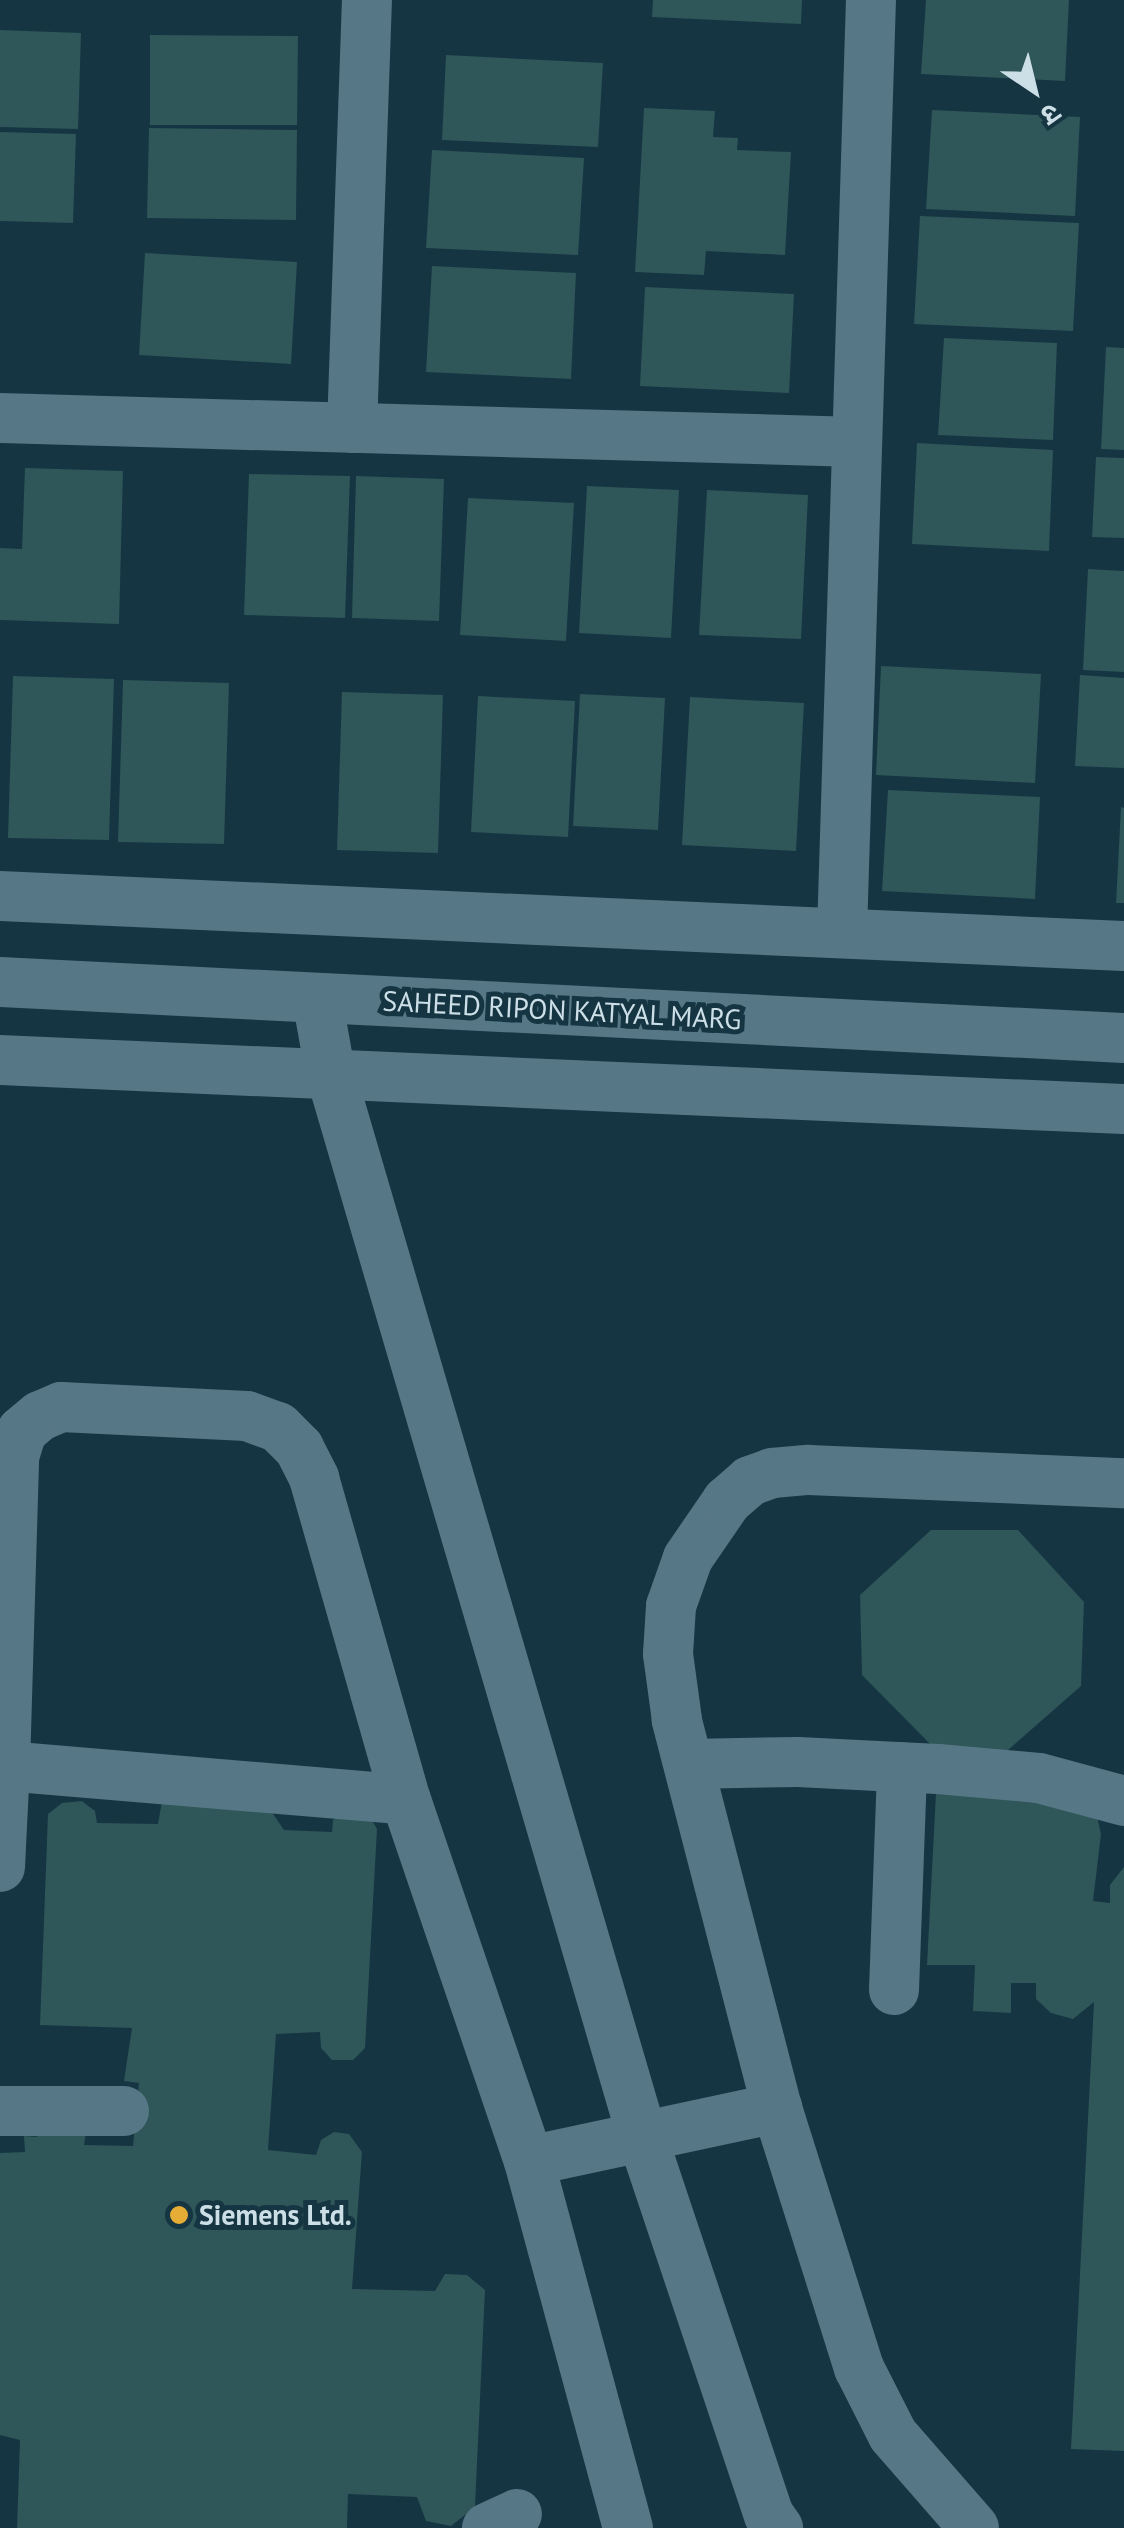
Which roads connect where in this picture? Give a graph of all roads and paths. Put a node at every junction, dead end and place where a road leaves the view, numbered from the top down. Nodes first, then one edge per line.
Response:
1 (367, 0) edge
2 (870, 0) edge
3 (0, 418) edge
4 (352, 428) junction
5 (857, 442) junction
6 (0, 896) edge
7 (842, 932) junction
8 (1124, 946) edge
9 (0, 982) edge
10 (317, 998) junction
11 (1124, 1038) edge
12 (0, 1060) edge
13 (330, 1071) junction
14 (1124, 1109) edge
15 (1124, 1483) edge
16 (689, 1764) junction
17 (5, 1766) junction
18 (902, 1767) junction
19 (406, 1800) junction
20 (1124, 1801) edge
21 (0, 1867) edge
22 (894, 1990) dead end
23 (777, 2108) junction
24 (0, 2111) edge
25 (124, 2111) dead end
26 (643, 2139) junction
27 (529, 2161) junction
28 (626, 2522) edge
29 (773, 2524) edge
30 (672, 2528) edge
31 (974, 2528) edge

1 - 4 street
2 - 5 street
3 - 4 street
4 - 5 street
5 - 7 street
6 - 7 street
7 - 8 street
9 - 10 street, SAHEED RIPON KATYAL MARG
10 - 11 street, SAHEED RIPON KATYAL MARG
10 - 13 street
12 - 13 street
13 - 14 street
13 - 26 street
15 - 16 street
16 - 18 street
16 - 23 street
17 - 19 street
17 - 19 street
17 - 21 street
18 - 20 street
18 - 22 street
19 - 27 street
23 - 26 street
23 - 31 street
24 - 25 street
26 - 27 street
26 - 29 street
27 - 28 street
28 - 30 street

